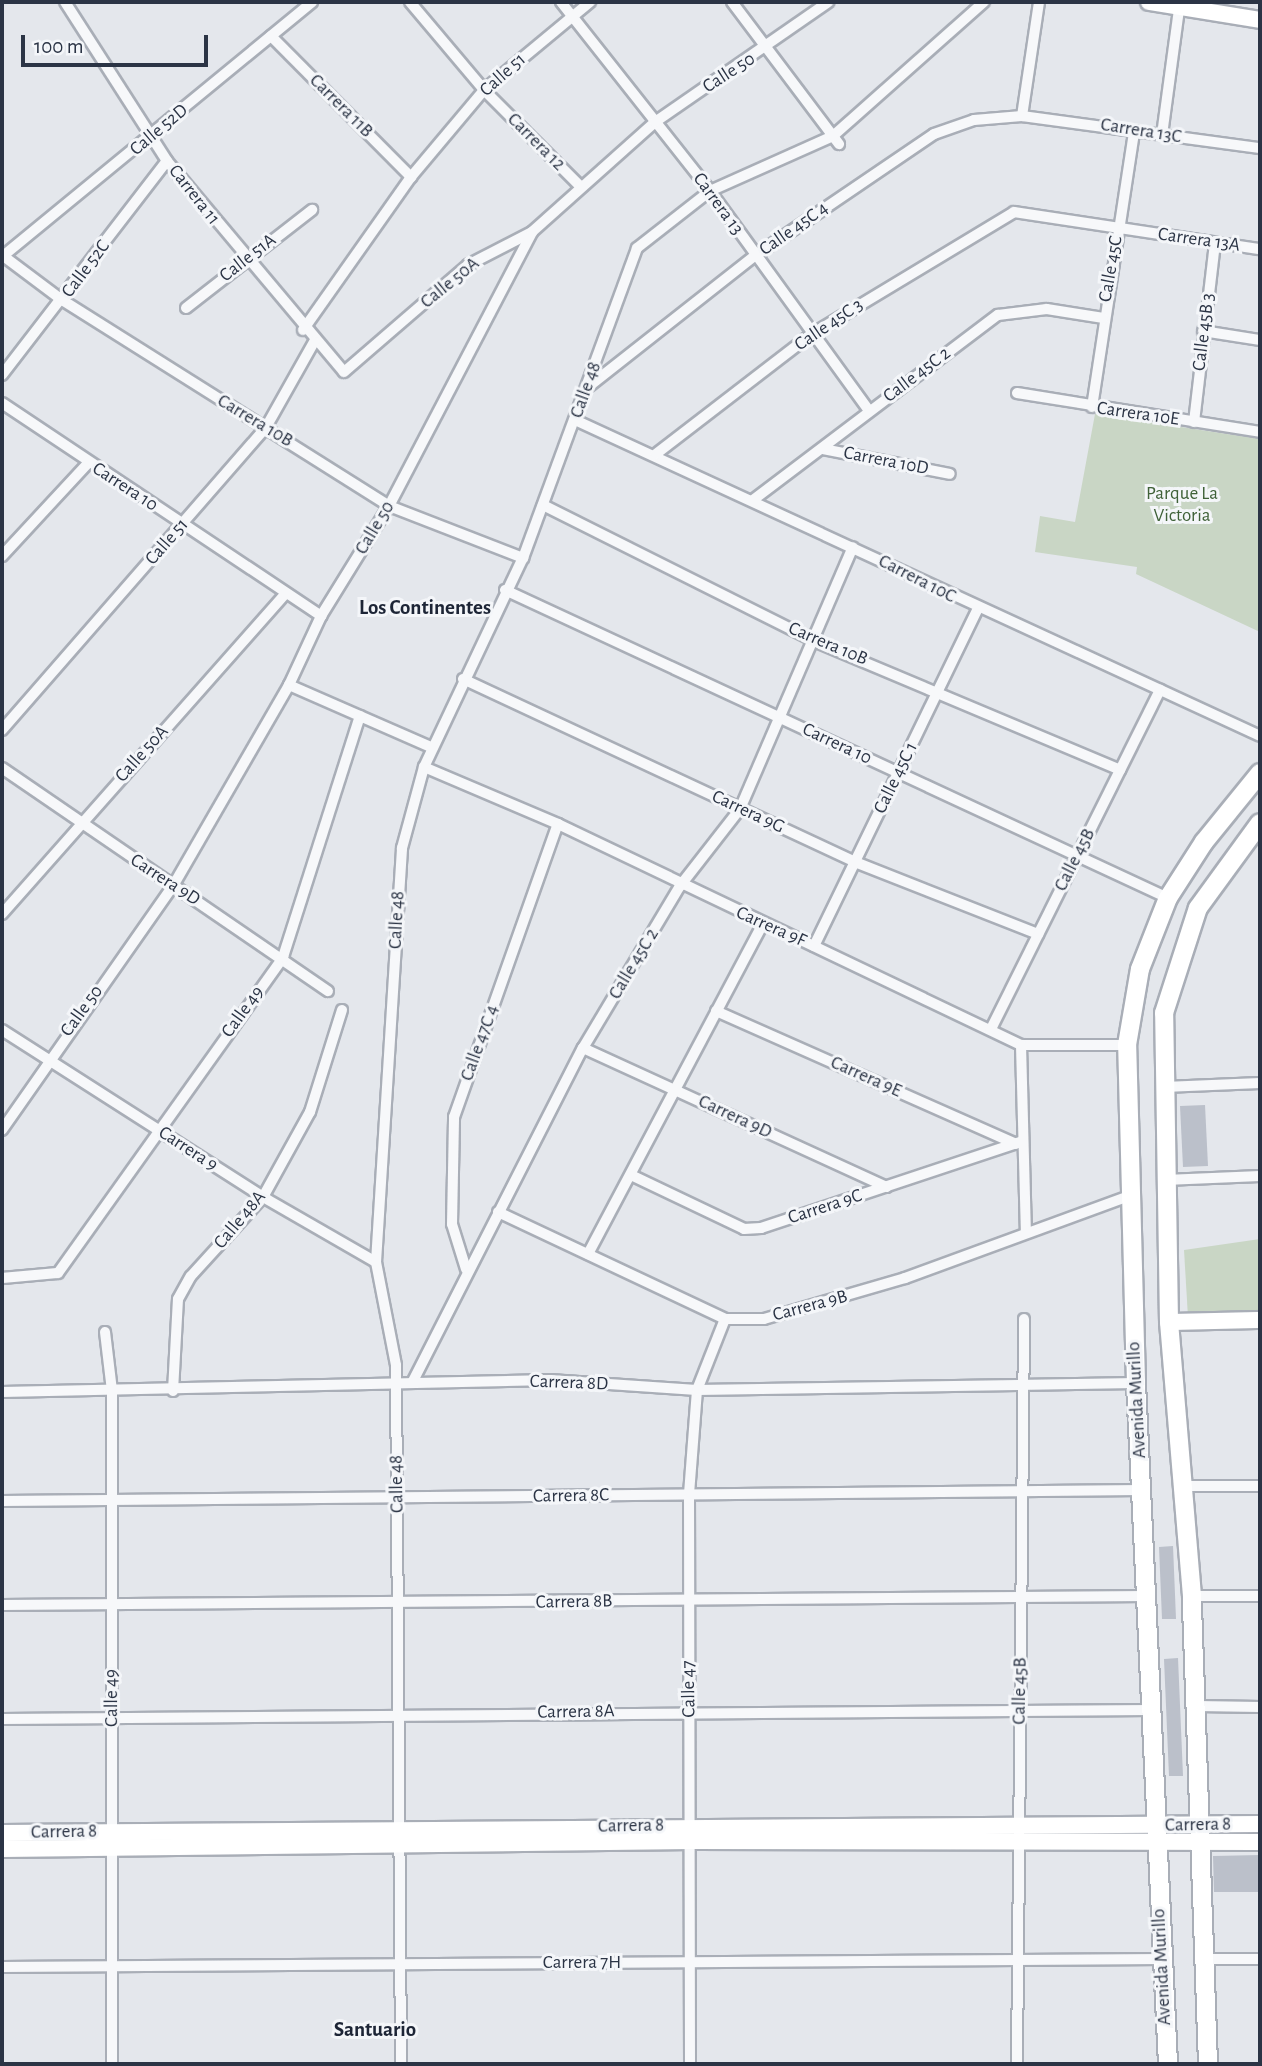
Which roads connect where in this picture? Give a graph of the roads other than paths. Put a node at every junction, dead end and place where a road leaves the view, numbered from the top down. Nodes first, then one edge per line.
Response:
1 (65, 2) edge
2 (312, 2) edge
3 (410, 2) edge
4 (561, 2) edge
5 (590, 2) edge
6 (732, 2) edge
7 (828, 2) edge
8 (984, 2) edge
9 (1039, 2) edge
10 (1149, 2) edge
11 (1179, 6) edge
12 (571, 16) junction
13 (1260, 20) edge
14 (271, 36) junction
15 (766, 48) junction
16 (484, 90) junction
17 (1023, 116) junction
18 (655, 122) junction
19 (1134, 131) junction
20 (1162, 135) junction
21 (151, 138) junction
22 (836, 140) junction
23 (1260, 148) edge
24 (167, 160) junction
25 (411, 177) junction
26 (581, 187) junction
27 (710, 191) junction
28 (312, 210) dead end
29 (1014, 212) joint
30 (1119, 228) junction
31 (532, 232) junction
32 (1215, 242) junction
33 (1260, 249) edge
34 (3, 255) edge
35 (756, 255) junction
36 (245, 260) junction
37 (62, 300) junction
38 (186, 308) dead end
39 (1103, 318) junction
40 (303, 330) junction
41 (1203, 331) junction
42 (812, 334) junction
43 (1260, 340) edge
44 (314, 342) junction
45 (344, 372) joint
46 (2, 375) edge
47 (588, 387) junction
48 (1017, 393) dead end
49 (2, 402) edge
50 (1091, 407) junction
51 (869, 411) junction
52 (575, 419) junction
53 (1194, 422) junction
54 (265, 429) junction
55 (1260, 432) edge
56 (823, 449) junction
57 (656, 454) junction
58 (88, 463) junction
59 (950, 474) dead end
60 (753, 500) junction
61 (543, 505) junction
62 (389, 506) junction
63 (182, 524) junction
64 (853, 547) junction
65 (2, 556) edge
66 (523, 558) junction
67 (505, 590) junction
68 (284, 595) junction
69 (978, 610) junction
70 (321, 616) junction
71 (816, 642) junction
72 (463, 679) junction
73 (289, 685) junction
74 (939, 690) junction
75 (1160, 690) junction
76 (360, 716) junction
77 (781, 719) junction
78 (2, 730) edge
79 (1260, 736) edge
80 (431, 747) junction
81 (424, 767) junction
82 (2, 768) edge
83 (1120, 770) junction
84 (899, 773) junction
85 (1260, 773) edge
86 (740, 809) junction
87 (1260, 823) edge
88 (79, 824) junction
89 (558, 824) junction
90 (1077, 856) junction
91 (855, 862) junction
92 (173, 886) junction
93 (680, 886) junction
94 (1168, 898) junction
95 (2, 914) edge
96 (762, 925) junction
97 (1038, 934) junction
98 (814, 946) junction
99 (283, 957) junction
100 (328, 991) dead end
101 (342, 1010) dead end
102 (716, 1011) junction
103 (991, 1029) junction
104 (2, 1030) edge
105 (1021, 1045) junction
106 (1126, 1045) junction
107 (583, 1048) junction
108 (46, 1060) junction
109 (1260, 1083) edge
110 (1164, 1087) junction
111 (678, 1090) junction
112 (2, 1130) edge
113 (159, 1130) junction
114 (1019, 1142) junction
115 (631, 1175) junction
116 (1260, 1175) edge
117 (1165, 1180) junction
118 (887, 1187) junction
119 (1129, 1196) junction
120 (263, 1197) junction
121 (498, 1212) junction
122 (1026, 1232) junction
123 (588, 1254) junction
124 (376, 1262) junction
125 (466, 1269) junction
126 (2, 1278) edge
127 (725, 1318) junction
128 (1024, 1318) dead end
129 (1260, 1320) edge
130 (1169, 1322) junction
131 (106, 1332) dead end
132 (396, 1383) junction
133 (412, 1383) junction
134 (1136, 1383) junction
135 (1023, 1385) junction
136 (696, 1390) junction
137 (112, 1391) junction
138 (173, 1391) junction
139 (2, 1392) edge
140 (1184, 1486) junction
141 (1260, 1486) edge
142 (1141, 1490) junction
143 (1023, 1493) junction
144 (689, 1494) junction
145 (111, 1499) junction
146 (397, 1499) junction
147 (2, 1501) edge
148 (1146, 1596) junction
149 (1192, 1596) junction
150 (1260, 1596) edge
151 (1021, 1598) junction
152 (688, 1601) junction
153 (399, 1604) junction
154 (2, 1605) edge
155 (112, 1605) junction
156 (1197, 1706) junction
157 (1260, 1707) edge
158 (689, 1710) junction
159 (1151, 1710) junction
160 (1019, 1712) junction
161 (400, 1714) junction
162 (112, 1717) junction
163 (2, 1718) edge
164 (1260, 1824) edge
165 (2, 1833) edge
166 (692, 1833) junction
167 (1155, 1834) junction
168 (1201, 1834) junction
169 (400, 1836) junction
170 (1019, 1837) junction
171 (112, 1839) junction
172 (1260, 1842) edge
173 (2, 1849) edge
174 (1162, 1959) junction
175 (1203, 1959) junction
176 (1260, 1959) edge
177 (1018, 1961) junction
178 (692, 1962) junction
179 (402, 1964) junction
180 (112, 1966) junction
181 (2, 1967) edge
182 (112, 2064) edge
183 (401, 2064) edge
184 (690, 2064) edge
185 (1017, 2064) edge
186 (1168, 2064) edge
187 (1208, 2064) edge

1 - 21 street, Carrera 11
2 - 14 street, Calle 52D
3 - 16 street, Carrera 12
4 - 12 street, Carrera 13
5 - 12 street, Calle 51
6 - 15 street
7 - 15 street, Calle 50
8 - 22 street, Calle 48
9 - 17 street
10 - 11 street
11 - 13 street
11 - 20 street
12 - 16 street, Calle 51
12 - 18 street, Carrera 13
14 - 21 street, Calle 52D
14 - 25 street, Carrera 11B
15 - 18 street, Calle 50
15 - 22 street
16 - 25 street, Calle 51
16 - 26 street, Carrera 12
17 - 19 street, Carrera 13C
17 - 35 street, Calle 45C 4
18 - 26 street, Calle 50
18 - 27 street, Carrera 13
19 - 20 street, Carrera 13C
19 - 30 street, Calle 45C
20 - 23 street, Carrera 13C
21 - 24 street, Carrera 11
21 - 34 street, Calle 52D
22 - 27 street, Calle 48
24 - 36 street, Carrera 11
24 - 37 street, Calle 52C
25 - 40 street, Calle 51
26 - 31 street, Calle 50
27 - 35 street, Carrera 13
27 - 47 street, Calle 48
28 - 36 street, Calle 51A
29 - 30 street, Carrera 13A
29 - 42 street, Calle 45C 3
30 - 32 street, Carrera 13A
30 - 39 street, Calle 45C
31 - 45 street, Calle 50A
31 - 62 street, Calle 50
32 - 33 street, Carrera 13A
32 - 41 street, Calle 45B 3
34 - 37 street, Carrera 10B
35 - 42 street, Carrera 13
35 - 47 street, Calle 45C 4
36 - 38 street, Calle 51A
36 - 40 street, Carrera 11
37 - 46 street, Calle 52C
37 - 54 street, Carrera 10B
39 - 50 street, Calle 45C
39 - 51 street, Calle 45C 2
40 - 44 street, Carrera 11
41 - 43 street
41 - 53 street, Calle 45B 3
42 - 51 street, Carrera 13
42 - 57 street, Calle 45C 3
44 - 45 street, Carrera 11
44 - 54 street, Calle 51
47 - 52 street, Calle 48
48 - 50 street, Carrera 10E
49 - 58 street, Carrera 10
50 - 53 street, Carrera 10E
51 - 56 street, Calle 45C 2
52 - 57 street, Carrera 10C
52 - 61 street, Calle 48
53 - 55 street, Carrera 10E
54 - 62 street, Carrera 10B
54 - 63 street, Calle 51
56 - 59 street, Carrera 10D
56 - 60 street, Calle 45C 2
57 - 60 street, Carrera 10C
58 - 63 street, Carrera 10
58 - 65 street
60 - 64 street, Carrera 10C
61 - 66 street, Calle 48
61 - 71 street, Carrera 10B
62 - 66 street, Carrera 10B
62 - 70 street, Calle 50
63 - 68 street, Carrera 10
63 - 78 street, Calle 51
64 - 69 street, Carrera 10C
64 - 71 street, Calle 45C 2
66 - 67 street, Calle 48
67 - 72 street, Calle 48
67 - 77 street, Carrera 10
68 - 70 street, Carrera 10
68 - 88 street, Calle 50A
69 - 74 street, Calle 45C 1
69 - 75 street, Carrera 10C
70 - 73 street, Calle 50
71 - 74 street, Carrera 10B
71 - 77 street, Calle 45C 2
72 - 80 street, Calle 48
72 - 86 street, Carrera 9G
73 - 76 street
73 - 92 street, Calle 50
74 - 83 street, Carrera 10B
74 - 84 street, Calle 45C 1
75 - 79 street, Carrera 10C
75 - 83 street, Calle 45B
76 - 80 street
76 - 99 street, Calle 49
77 - 84 street, Carrera 10
77 - 86 street, Calle 45C 2
80 - 81 street, Calle 48
81 - 89 street, Carrera 9F
81 - 124 street, Calle 48
82 - 88 street, Carrera 9D
83 - 90 street, Calle 45B
84 - 90 street, Carrera 10
84 - 91 street, Calle 45C 1
85 - 94 main road, Avenida Murillo
86 - 91 street, Carrera 9G
86 - 93 street, Calle 45C 2
87 - 110 main road, Avenida Murillo
88 - 92 street, Carrera 9D
88 - 95 street, Calle 50A
89 - 93 street, Carrera 9F
89 - 125 street, Calle 47C 4
90 - 94 street, Carrera 10
90 - 97 street, Calle 45B
91 - 97 street, Carrera 9G
91 - 98 street, Calle 45C 1
92 - 99 street, Carrera 9D
92 - 108 street, Calle 50
93 - 96 street, Carrera 9F
93 - 107 street, Calle 45C 2
94 - 106 main road, Avenida Murillo
96 - 98 street, Carrera 9F
96 - 102 street
97 - 103 street, Calle 45B
98 - 103 street, Carrera 9F
99 - 100 street, Carrera 9D
99 - 113 street, Calle 49
101 - 120 street, Calle 48A
102 - 111 street
102 - 114 street, Carrera 9E
103 - 105 street, Carrera 9F
104 - 108 street, Carrera 9
105 - 106 street, Carrera 9F
105 - 114 street
106 - 119 main road, Avenida Murillo
107 - 111 street, Carrera 9D
107 - 121 street, Calle 45C 2
108 - 112 street, Calle 50
108 - 113 street, Carrera 9
109 - 110 street
110 - 117 main road, Avenida Murillo
111 - 115 street
111 - 118 street, Carrera 9D
113 - 120 street, Carrera 9
113 - 126 street, Calle 49
114 - 118 street, Carrera 9C
114 - 122 street
115 - 118 street, Carrera 9C
115 - 123 street
116 - 117 street
117 - 130 main road, Avenida Murillo
119 - 122 street, Carrera 9B
119 - 134 main road, Avenida Murillo
120 - 124 street, Carrera 9
120 - 138 street, Calle 48A
121 - 123 street, Carrera 9B
121 - 125 street, Calle 45C 2
122 - 127 street, Carrera 9B
123 - 127 street, Carrera 9B
124 - 132 street, Calle 48
125 - 133 street, Calle 45C 2
127 - 136 street, Calle 47
128 - 135 street, Calle 45B
129 - 130 street
130 - 140 main road, Avenida Murillo
131 - 137 street, Calle 49
132 - 133 street, Carrera 8D
132 - 138 street, Carrera 8D
132 - 146 street, Calle 48
133 - 136 street, Carrera 8D
134 - 135 street, Carrera 8D
134 - 142 main road, Avenida Murillo
135 - 136 street, Carrera 8D
135 - 143 street, Calle 45B
136 - 144 street, Calle 47
137 - 138 street, Carrera 8D
137 - 139 street, Carrera 8D
137 - 145 street, Calle 49
140 - 141 street
140 - 149 main road, Avenida Murillo
142 - 143 street, Carrera 8C
142 - 148 main road, Avenida Murillo
143 - 144 street, Carrera 8C
143 - 151 street, Calle 45B
144 - 146 street, Carrera 8C
144 - 152 street, Calle 47
145 - 146 street, Carrera 8C
145 - 147 street, Carrera 8C
145 - 155 street, Calle 49
146 - 153 street, Calle 48
148 - 151 street, Carrera 8B
148 - 159 main road, Avenida Murillo
149 - 150 street
149 - 156 main road, Avenida Murillo
151 - 152 street, Carrera 8B
151 - 160 street, Calle 45B
152 - 153 street, Carrera 8B
152 - 158 street, Calle 47
153 - 155 street, Carrera 8B
153 - 161 street, Calle 48
154 - 155 street, Carrera 8B
155 - 162 street, Calle 49
156 - 157 street
156 - 168 main road, Avenida Murillo
158 - 160 street, Carrera 8A
158 - 161 street, Carrera 8A
158 - 166 street, Calle 47
159 - 160 street, Carrera 8A
159 - 167 main road, Avenida Murillo
160 - 170 street, Calle 45B
161 - 162 street, Carrera 8A
161 - 169 street, Calle 48
162 - 163 street, Carrera 8A
162 - 171 street, Calle 49
164 - 168 street, Carrera 8
165 - 171 street, Carrera 8
166 - 169 street, Carrera 8
166 - 170 street, Carrera 8
166 - 178 street, Calle 47
167 - 168 street, Carrera 8
167 - 170 street, Carrera 8
167 - 174 main road, Avenida Murillo
168 - 172 street, Carrera 8
168 - 175 main road, Avenida Murillo
169 - 171 street, Carrera 8
169 - 179 street, Calle 48
170 - 177 street, Calle 45B
171 - 173 street, Carrera 8
171 - 180 street, Calle 49
174 - 177 street, Carrera 7H
174 - 186 main road, Avenida Murillo
175 - 176 street
175 - 187 main road, Avenida Murillo
177 - 178 street, Carrera 7H
177 - 185 street, Calle 45B
178 - 179 street, Carrera 7H
178 - 184 street, Calle 47
179 - 180 street, Carrera 7H
179 - 183 street, Calle 48
180 - 181 street, Carrera 7H
180 - 182 street, Calle 49

